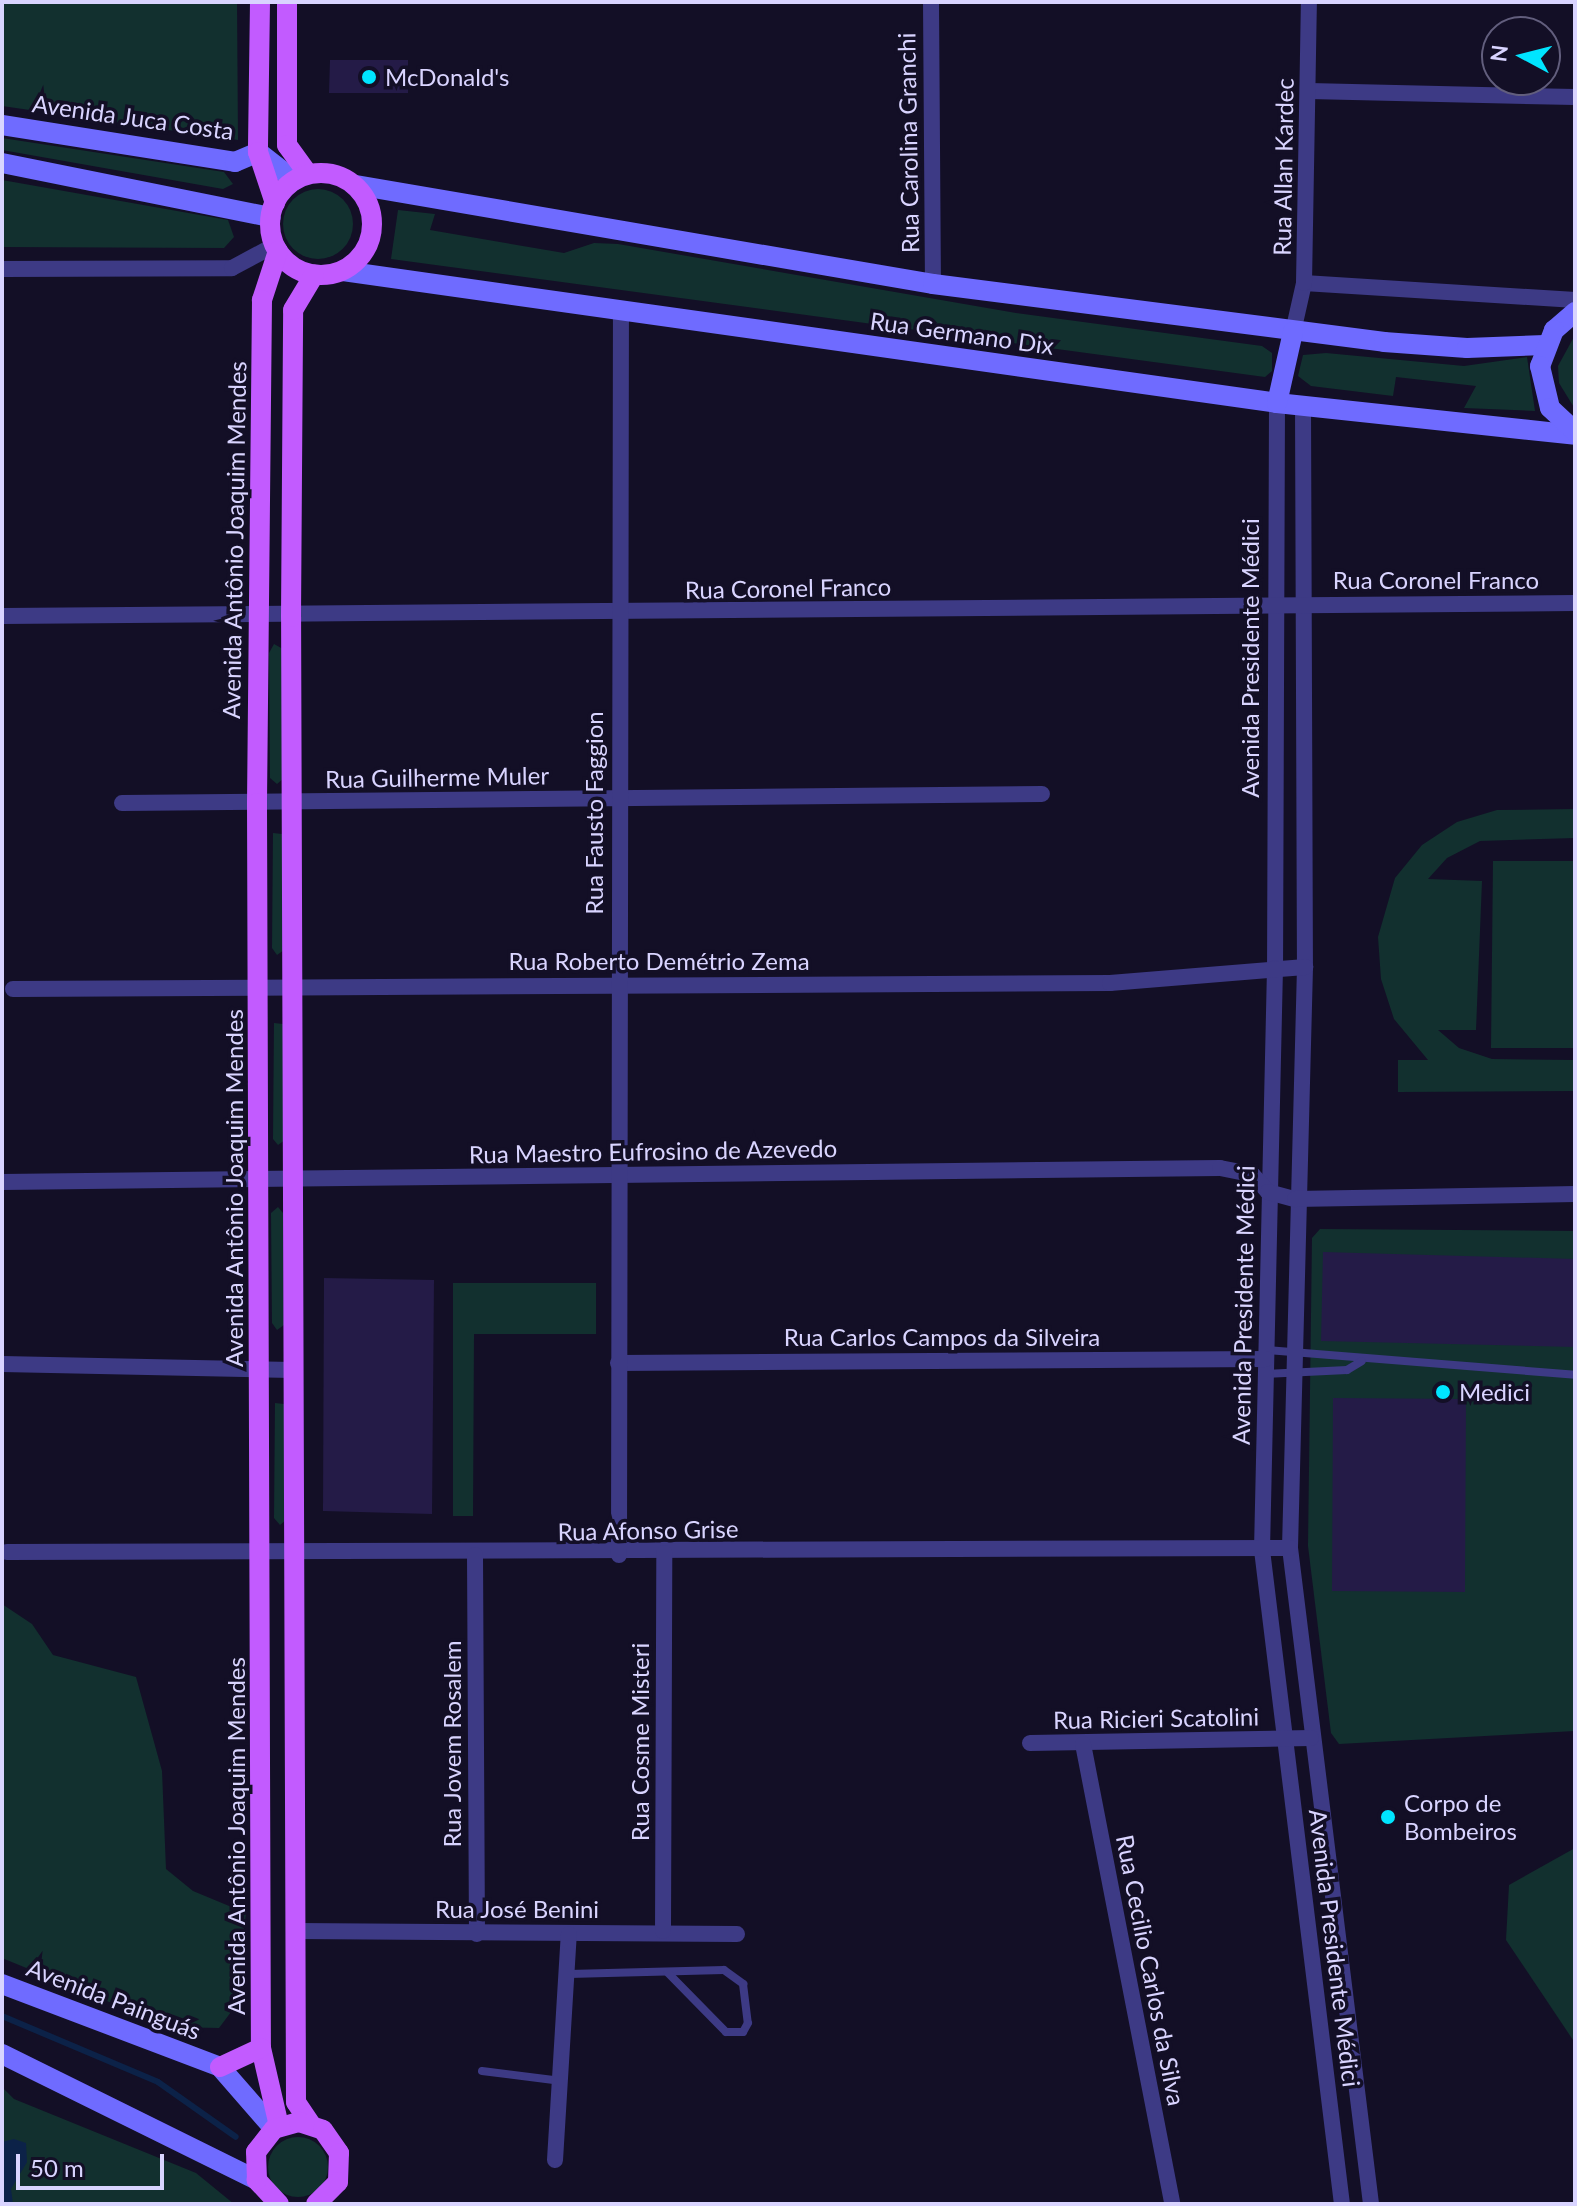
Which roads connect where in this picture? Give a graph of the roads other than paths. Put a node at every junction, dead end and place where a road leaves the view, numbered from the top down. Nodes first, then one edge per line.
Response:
1 (260, 2) edge
2 (287, 2) edge
3 (931, 2) edge
4 (1309, 2) edge
5 (1309, 91) junction
6 (1575, 97) edge
7 (2, 125) edge
8 (258, 152) junction
9 (2, 163) edge
10 (301, 177) junction
11 (356, 185) junction
12 (273, 210) junction
13 (276, 248) junction
14 (2, 269) edge
15 (343, 271) junction
16 (314, 275) junction
17 (1304, 283) junction
18 (933, 284) junction
19 (1575, 300) edge
20 (621, 312) junction
21 (1575, 312) edge
22 (1293, 332) junction
23 (1545, 345) junction
24 (1277, 403) junction
25 (1303, 406) junction
26 (1575, 433) edge
27 (1575, 603) edge
28 (1273, 604) junction
29 (1301, 604) junction
30 (618, 614) junction
31 (2, 616) edge
32 (259, 616) junction
33 (291, 617) junction
34 (1042, 794) dead end
35 (1273, 796) junction
36 (1302, 796) junction
37 (619, 799) junction
38 (293, 802) junction
39 (122, 803) dead end
40 (257, 803) junction
41 (1305, 967) junction
42 (1275, 968) junction
43 (618, 984) junction
44 (13, 989) dead end
45 (261, 990) junction
46 (291, 990) junction
47 (619, 1176) junction
48 (261, 1178) junction
49 (293, 1178) junction
50 (2, 1182) edge
51 (1268, 1192) junction
52 (1575, 1194) edge
53 (1295, 1199) junction
54 (1292, 1350) junction
55 (1266, 1361) junction
56 (1362, 1361) junction
57 (618, 1363) junction
58 (2, 1364) edge
59 (259, 1370) junction
60 (292, 1370) junction
61 (1292, 1373) junction
62 (1575, 1375) edge
63 (1290, 1548) junction
64 (1262, 1550) junction
65 (7, 1552) dead end
66 (664, 1553) junction
67 (475, 1555) junction
68 (619, 1555) junction
69 (262, 1556) junction
70 (294, 1556) junction
71 (1299, 1636) junction
72 (1272, 1637) junction
73 (1311, 1738) junction
74 (1283, 1740) junction
75 (1030, 1743) dead end
76 (1083, 1744) junction
77 (1335, 1917) junction
78 (1308, 1921) junction
79 (296, 1931) junction
80 (663, 1931) junction
81 (477, 1934) junction
82 (569, 1934) junction
83 (737, 1934) dead end
84 (668, 1973) junction
85 (569, 1974) junction
86 (2, 1984) edge
87 (261, 2048) junction
88 (2, 2054) edge
89 (220, 2067) junction
90 (482, 2071) dead end
91 (563, 2082) junction
92 (310, 2123) junction
93 (276, 2127) junction
94 (555, 2160) dead end
95 (260, 2192) edge
96 (279, 2204) edge
97 (316, 2204) edge
98 (1172, 2204) edge
99 (1342, 2204) edge
100 (1371, 2204) edge

1 - 8 main road
2 - 10 main road
3 - 18 street, Rua Carolina Granchi
4 - 5 street, Rua Allan Kardec
5 - 6 street
5 - 17 street, Rua Allan Kardec
7 - 8 main road, Avenida Juca Costa
8 - 10 main road, Avenida Juca Costa
8 - 12 main road
9 - 12 main road
10 - 11 main road
10 - 12 main road
11 - 15 main road
11 - 18 main road, Rua Germano Dix
12 - 13 main road
13 - 14 street
13 - 16 main road
13 - 32 main road, Avenida Antônio Joaquim Mendes
15 - 16 main road
15 - 20 main road, Rua Germano Dix
16 - 33 main road
17 - 19 street
17 - 22 street, Rua Allan Kardec
18 - 22 main road, Rua Germano Dix
20 - 24 main road, Rua Germano Dix
20 - 30 street, Rua Fausto Faggion
21 - 23 main road
22 - 23 main road, Rua Germano Dix
22 - 24 main road
23 - 26 main road
24 - 25 main road, Rua Germano Dix
24 - 28 street, Avenida Presidente Médici
25 - 26 main road, Rua Germano Dix
25 - 29 street, Avenida Presidente Médici
27 - 29 street, Rua Coronel Franco
28 - 29 street, Rua Coronel Franco
28 - 30 street, Rua Coronel Franco
28 - 35 street, Avenida Presidente Médici
29 - 36 street, Avenida Presidente Médici
30 - 33 street, Rua Coronel Franco
30 - 37 street, Rua Fausto Faggion
31 - 32 street, Rua Coronel Franco
32 - 33 street, Rua Coronel Franco
32 - 40 main road, Avenida Antônio Joaquim Mendes
33 - 38 main road
34 - 37 street, Rua Guilherme Muler
35 - 36 street
35 - 42 street, Avenida Presidente Médici
36 - 41 street, Avenida Presidente Médici
37 - 38 street, Rua Guilherme Muler
37 - 43 street, Rua Fausto Faggion
38 - 40 street, Rua Guilherme Muler
38 - 46 main road
39 - 40 street, Rua Guilherme Muler
40 - 45 main road, Avenida Antônio Joaquim Mendes
41 - 42 street, Rua Roberto Demétrio Zema
41 - 53 street, Avenida Presidente Médici
42 - 43 street, Rua Roberto Demétrio Zema
42 - 51 street, Avenida Presidente Médici
43 - 46 street, Rua Roberto Demétrio Zema
43 - 47 street, Rua Fausto Faggion
44 - 45 street, Rua Roberto Demétrio Zema
45 - 46 street, Rua Roberto Demétrio Zema
45 - 48 main road, Avenida Antônio Joaquim Mendes
46 - 49 main road
47 - 49 street, Rua Maestro Eufrosino de Azevedo
47 - 51 street, Rua Maestro Eufrosino de Azevedo
47 - 57 street, Rua Fausto Faggion
48 - 49 street, Rua Maestro Eufrosino de Azevedo
48 - 50 street, Rua Maestro Eufrosino de Azevedo
48 - 59 main road, Avenida Antônio Joaquim Mendes
49 - 60 main road
51 - 53 street, Rua Maestro Eufrosino de Azevedo
51 - 55 street, Avenida Presidente Médici
52 - 53 street, Rua Maestro Eufrosino de Azevedo
53 - 54 street, Avenida Presidente Médici
54 - 55 lane
54 - 56 lane
54 - 61 street, Avenida Presidente Médici
55 - 57 street, Rua Carlos Campos da Silveira
55 - 61 lane
55 - 64 street, Avenida Presidente Médici
56 - 61 lane
56 - 62 lane
57 - 68 street, Rua Fausto Faggion
58 - 59 street
59 - 60 street
59 - 69 main road, Avenida Antônio Joaquim Mendes
60 - 70 main road
61 - 63 street, Avenida Presidente Médici
63 - 64 street, Rua Afonso Grise
63 - 71 street, Avenida Presidente Médici
64 - 66 street, Rua Afonso Grise
64 - 72 street, Avenida Presidente Médici
65 - 69 street, Rua Afonso Grise
66 - 68 street, Rua Afonso Grise
66 - 80 street, Rua Cosme Misteri
67 - 68 street, Rua Afonso Grise
67 - 70 street, Rua Afonso Grise
67 - 81 street, Rua Jovem Rosalem
69 - 70 street, Rua Afonso Grise
69 - 87 main road, Avenida Antônio Joaquim Mendes
70 - 79 main road
71 - 72 street
71 - 73 street, Avenida Presidente Médici
72 - 74 street, Avenida Presidente Médici
73 - 74 street, Rua Ricieri Scatolini
73 - 77 street, Avenida Presidente Médici
74 - 76 street, Rua Ricieri Scatolini
74 - 78 street, Avenida Presidente Médici
75 - 76 street, Rua Ricieri Scatolini
76 - 98 street, Rua Cecilio Carlos da Silva
77 - 78 street
77 - 100 street, Avenida Presidente Médici
78 - 99 street, Avenida Presidente Médici
79 - 81 street, Rua José Benini
79 - 92 main road
80 - 82 street, Rua José Benini
80 - 83 street, Rua José Benini
81 - 82 street, Rua José Benini
82 - 85 street
84 - 84 lane
84 - 85 lane
85 - 91 street
86 - 89 main road, Avenida Painguás
87 - 89 main road
87 - 93 main road, Avenida Antônio Joaquim Mendes
88 - 95 main road
89 - 93 main road, Avenida Painguás
90 - 91 lane
91 - 94 street
92 - 93 main road
92 - 97 main road
93 - 95 main road
95 - 96 main road

